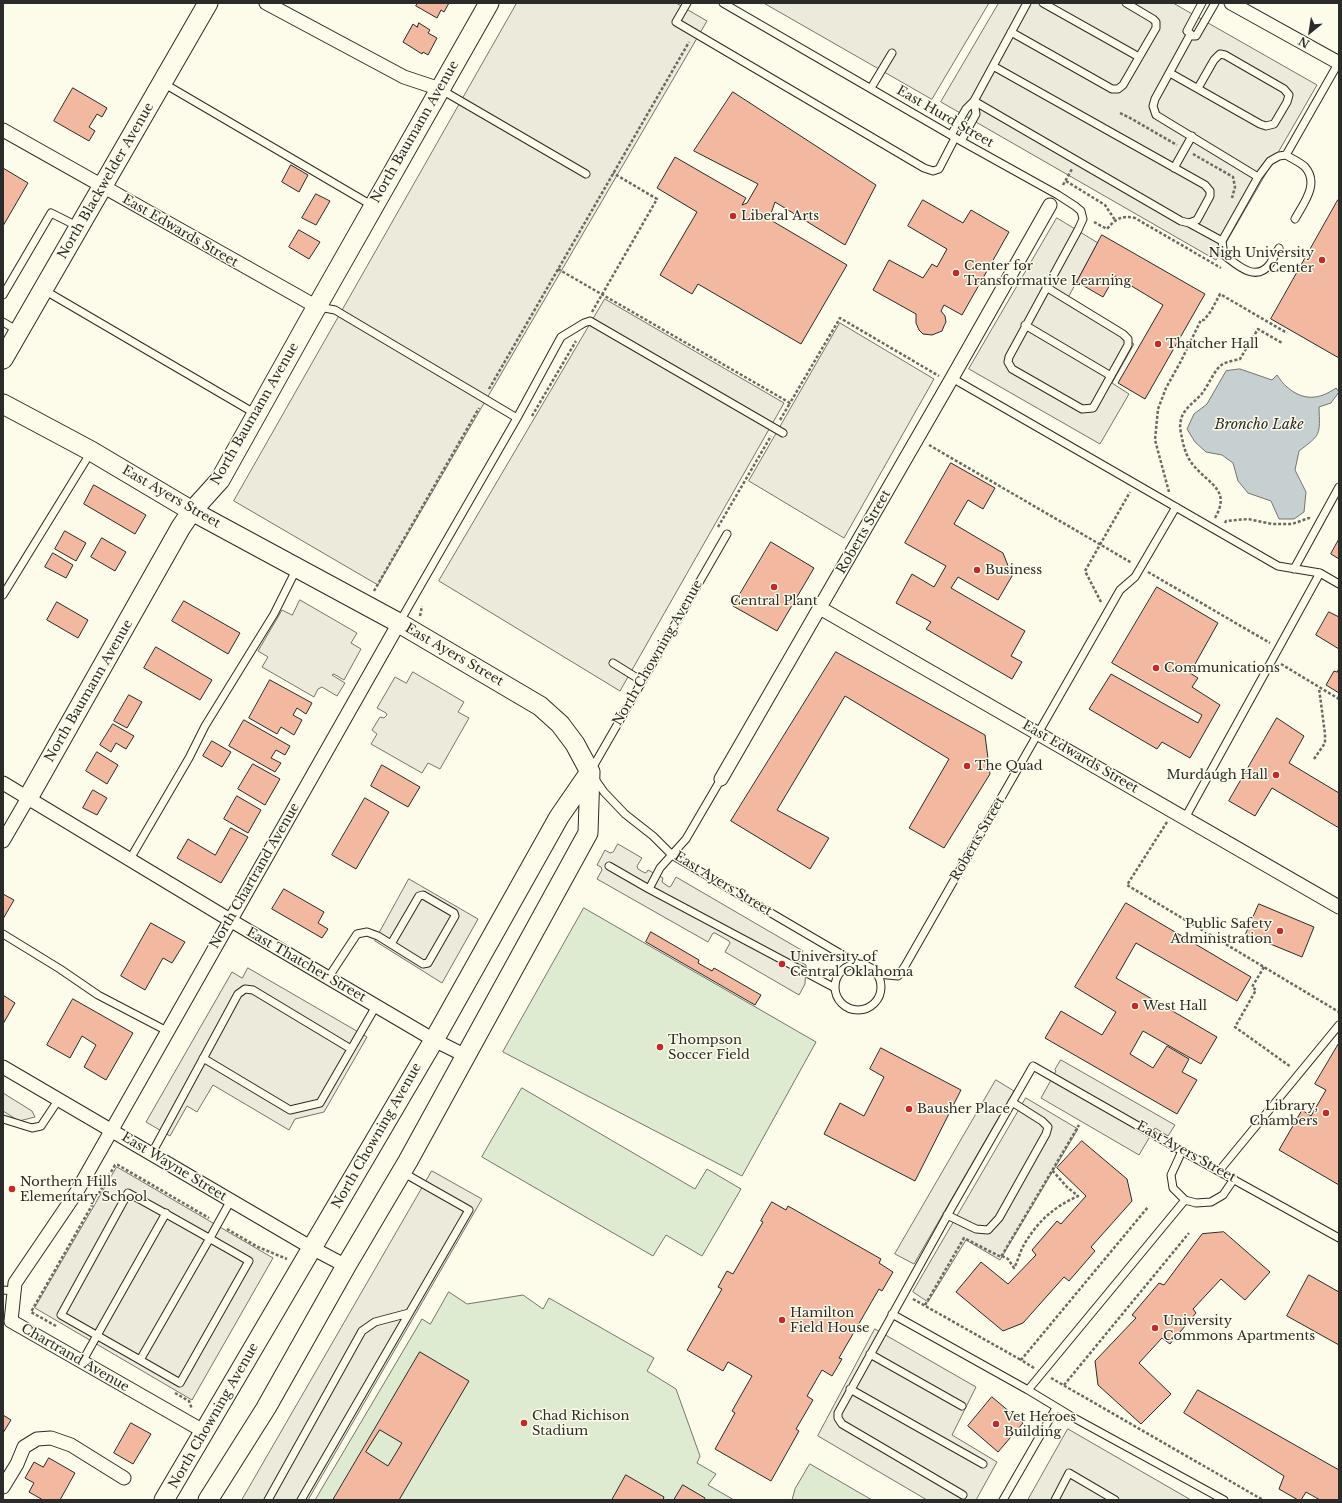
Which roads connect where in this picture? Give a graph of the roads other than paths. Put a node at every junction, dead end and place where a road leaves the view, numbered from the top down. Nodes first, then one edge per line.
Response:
1 (208, 3) edge
2 (266, 3) edge
3 (489, 3) edge
4 (687, 3) edge
5 (722, 3) edge
6 (1027, 3) edge
7 (1043, 3) edge
8 (1126, 3) edge
9 (1202, 3) edge
10 (1215, 3) edge
11 (1231, 3) edge
12 (1246, 7) edge
13 (1011, 32) junction
14 (1190, 35) junction
15 (892, 53) dead end
16 (1139, 57) junction
17 (1339, 62) edge
18 (993, 66) junction
19 (1170, 73) junction
20 (162, 83) junction
21 (871, 88) junction
22 (1198, 88) junction
23 (440, 89) junction
24 (974, 101) junction
25 (3, 130) edge
26 (1192, 136) junction
27 (956, 138) junction
28 (1286, 155) junction
29 (1174, 168) junction
30 (586, 174) dead end
31 (1258, 176) junction
32 (102, 186) junction
33 (1050, 205) dead end
34 (373, 206) junction
35 (1295, 219) dead end
36 (1190, 223) junction
37 (79, 227) junction
38 (1222, 242) junction
39 (1279, 248) dead end
40 (1046, 287) junction
41 (43, 290) junction
42 (3, 295) edge
43 (317, 307) junction
44 (1025, 326) junction
45 (11, 327) edge
46 (3, 359) edge
47 (1111, 376) junction
48 (951, 380) junction
49 (3, 404) edge
50 (257, 414) junction
51 (517, 418) junction
52 (783, 434) dead end
53 (91, 451) junction
54 (1339, 487) edge
55 (1176, 507) junction
56 (192, 511) junction
57 (727, 534) dead end
58 (297, 567) junction
59 (1294, 569) junction
60 (1320, 574) junction
61 (1339, 584) edge
62 (3, 595) edge
63 (820, 608) junction
64 (402, 618) junction
65 (613, 663) dead end
66 (642, 681) junction
67 (1039, 734) junction
68 (590, 772) junction
69 (722, 779) joint
70 (3, 783) edge
71 (28, 798) junction
72 (1186, 818) junction
73 (3, 841) edge
74 (672, 854) junction
75 (130, 859) junction
76 (609, 866) dead end
77 (649, 890) junction
78 (1339, 907) edge
79 (230, 920) junction
80 (3, 934) edge
81 (391, 944) junction
82 (858, 964) junction
83 (877, 974) junction
84 (328, 978) junction
85 (835, 988) junction
86 (376, 1006) junction
87 (1339, 1025) edge
88 (167, 1031) junction
89 (434, 1040) junction
90 (351, 1049) junction
91 (466, 1056) junction
92 (203, 1058) junction
93 (3, 1067) edge
94 (59, 1099) junction
95 (1012, 1102) junction
96 (5, 1119) edge
97 (112, 1130) junction
98 (1182, 1151) junction
99 (152, 1153) junction
100 (1219, 1171) junction
101 (402, 1172) junction
102 (1234, 1179) junction
103 (231, 1200) junction
104 (1185, 1200) junction
105 (166, 1213) junction
106 (948, 1215) junction
107 (210, 1238) junction
108 (1339, 1238) edge
109 (312, 1248) junction
110 (346, 1266) junction
111 (9, 1290) edge
112 (409, 1313) junction
113 (892, 1314) junction
114 (97, 1335) junction
115 (870, 1354) junction
116 (140, 1360) junction
117 (82, 1362) junction
118 (850, 1389) junction
119 (1028, 1390) junction
120 (962, 1406) dead end
121 (1056, 1408) junction
122 (205, 1432) junction
123 (983, 1464) dead end
124 (124, 1478) dead end
125 (3, 1487) edge
126 (963, 1496) dead end
127 (164, 1500) edge
128 (208, 1500) edge
129 (268, 1500) edge
130 (301, 1500) edge
131 (1003, 1500) edge
132 (1054, 1500) edge
133 (1115, 1500) edge
134 (1224, 1500) edge

1 - 20 street, North Blackwelder Avenue
2 - 23 street
3 - 23 street, North Baumann Avenue
4 - 27 lane
5 - 21 lane, East Hurd Street
6 - 13 lane
7 - 16 lane
8 - 16 lane
9 - 14 lane
10 - 14 lane
11 - 12 street
12 - 17 street
13 - 16 lane
13 - 18 lane
14 - 19 lane
15 - 21 lane
17 - 28 lane
18 - 24 lane
18 - 29 lane
19 - 22 lane
19 - 26 lane
20 - 32 street, North Blackwelder Avenue
20 - 34 lane
21 - 27 lane, East Hurd Street
22 - 22 lane
23 - 30 lane
23 - 34 street, North Baumann Avenue
24 - 27 lane
24 - 27 lane
24 - 36 lane
25 - 32 street, East Edwards Street
26 - 29 lane
26 - 31 lane
27 - 40 lane, East Hurd Street
28 - 31 lane
28 - 35 lane
29 - 36 lane
31 - 38 lane
32 - 37 street, North Blackwelder Avenue
32 - 43 street, East Edwards Street
33 - 48 street, Roberts Street
34 - 43 street, North Baumann Avenue
36 - 38 lane
37 - 41 street, North Blackwelder Avenue
37 - 42 lane
38 - 39 lane
40 - 44 lane, East Hurd Street
40 - 47 lane
41 - 45 street, North Blackwelder Avenue
41 - 50 lane
43 - 50 street, North Baumann Avenue
43 - 51 lane
44 - 47 lane
44 - 47 lane, East Hurd Street
45 - 46 street, North Blackwelder Avenue
48 - 55 lane
48 - 63 street, Roberts Street
49 - 53 street, East Ayers Street
50 - 56 street, North Baumann Avenue
51 - 52 lane
51 - 64 lane
53 - 56 street, East Ayers Street
53 - 62 lane
54 - 59 lane
55 - 59 lane
55 - 67 lane, Roberts Street
56 - 58 street, East Ayers Street
56 - 71 street, North Baumann Avenue
57 - 66 lane, North Chowning Avenue
58 - 64 street, East Ayers Street
58 - 75 lane
59 - 60 lane
60 - 61 lane
60 - 72 lane
63 - 67 street, East Edwards Street
63 - 69 street, Roberts Street
64 - 68 street, East Ayers Street
64 - 79 street, North Chartrand Avenue
65 - 66 lane
66 - 68 lane, North Chowning Avenue
67 - 72 street, East Edwards Street
67 - 83 lane, Roberts Street
68 - 74 lane, East Ayers Street
68 - 89 street, North Chowning Avenue
68 - 91 street, North Chowning Avenue
69 - 74 lane, Roberts Street
70 - 71 street, East Thatcher Street
71 - 73 street, North Baumann Avenue
71 - 75 street, East Thatcher Street
72 - 78 street, East Edwards Street
74 - 77 lane, Roberts Street
74 - 82 lane, East Ayers Street
75 - 79 street, East Thatcher Street
76 - 77 lane
77 - 85 lane
79 - 84 street, East Thatcher Street
79 - 88 street, North Chartrand Avenue
80 - 88 lane
81 - 81 lane
81 - 84 lane
82 - 83 lane
82 - 85 lane
83 - 85 lane
84 - 86 street, East Thatcher Street
86 - 89 street, East Thatcher Street
86 - 90 lane
87 - 100 lane
88 - 97 street, North Chartrand Avenue
89 - 91 street, East Thatcher Street
89 - 109 street, North Chowning Avenue
90 - 92 lane
90 - 92 lane
91 - 101 street, North Chowning Avenue
92 - 99 lane
93 - 94 street, East Wayne Street
94 - 96 lane
94 - 97 street, East Wayne Street
95 - 98 lane, East Ayers Street
95 - 106 lane
95 - 106 lane
97 - 99 street, East Wayne Street
97 - 111 street, Chartrand Avenue
98 - 100 lane, East Ayers Street
98 - 104 lane
99 - 103 street, East Wayne Street
100 - 102 lane, East Ayers Street
101 - 110 street, North Chowning Avenue
101 - 112 lane
102 - 104 lane
102 - 108 lane, East Ayers Street
103 - 107 lane
103 - 109 street, East Wayne Street
104 - 119 lane
105 - 107 lane
105 - 114 lane
105 - 114 lane
106 - 113 lane
107 - 116 lane
107 - 116 lane
109 - 110 street, East Wayne Street
109 - 122 street, North Chowning Avenue
110 - 128 street, North Chowning Avenue
111 - 117 street, Chartrand Avenue
112 - 129 lane
112 - 130 lane
113 - 115 lane
113 - 119 lane
114 - 116 lane
114 - 117 lane
115 - 118 lane
115 - 120 lane
117 - 122 street, Chartrand Avenue
118 - 123 lane
118 - 126 lane
119 - 121 lane
121 - 131 lane
121 - 134 lane
122 - 127 street, North Chowning Avenue
124 - 125 street
132 - 133 lane

